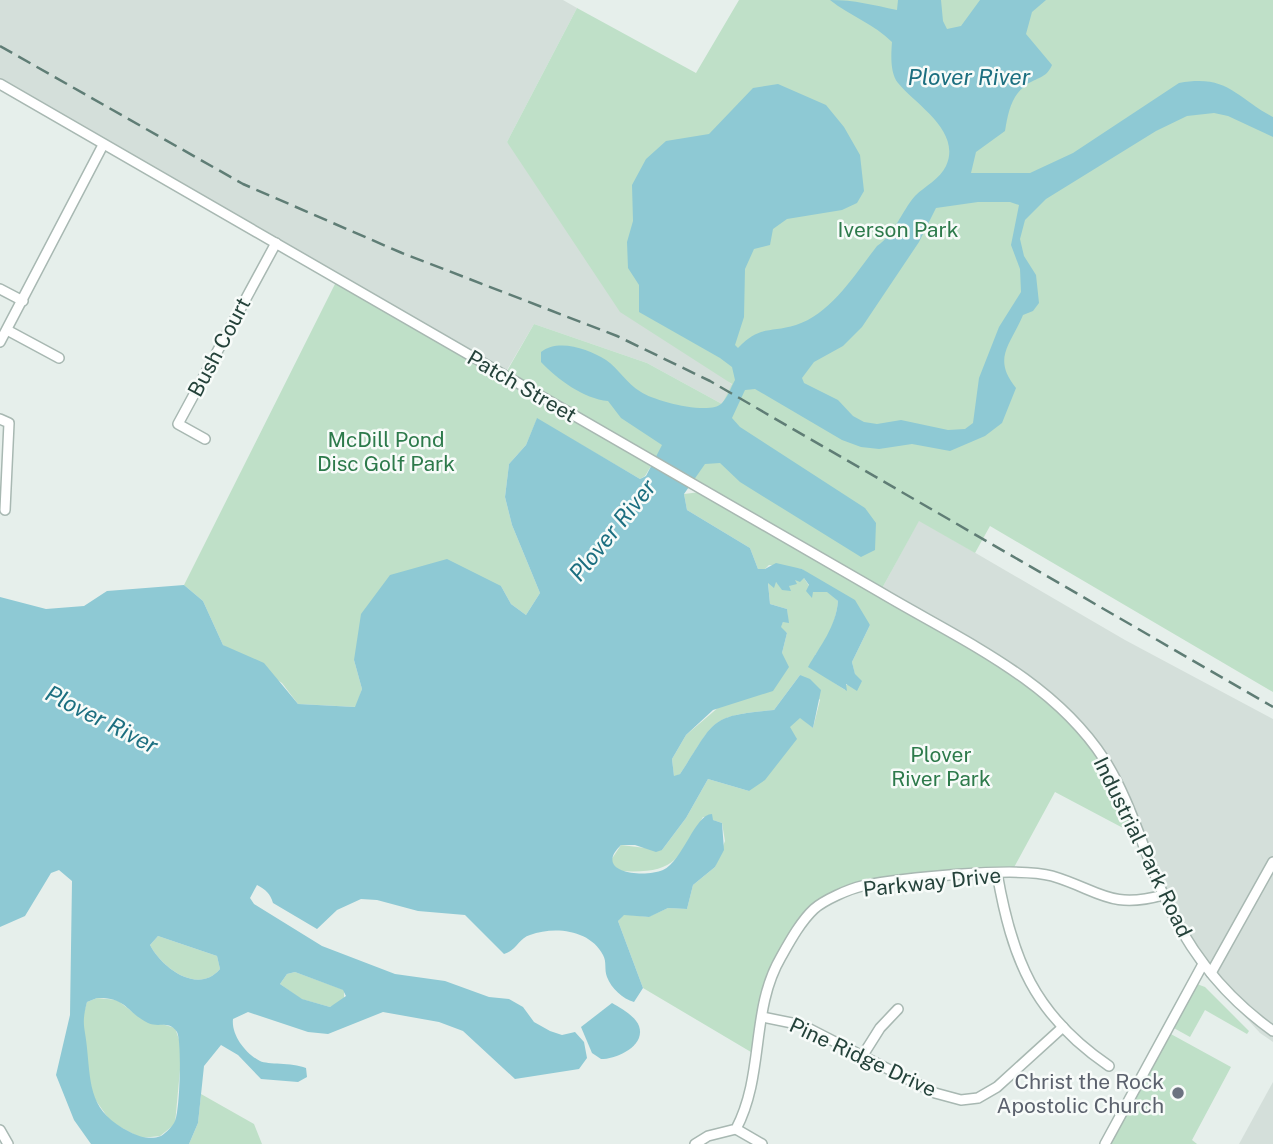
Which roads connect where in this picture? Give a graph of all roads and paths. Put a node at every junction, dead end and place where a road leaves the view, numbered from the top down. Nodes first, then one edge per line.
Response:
1 (0, 84) edge
2 (103, 145) junction
3 (276, 243) junction
4 (0, 289) edge
5 (23, 301) junction
6 (7, 330) junction
7 (0, 342) edge
8 (59, 358) dead end
9 (0, 419) edge
10 (205, 439) dead end
11 (5, 510) dead end
12 (1042, 691) joint
13 (1273, 862) edge
14 (997, 873) junction
15 (1163, 895) junction
16 (1203, 964) junction
17 (1211, 973) junction
18 (898, 1009) dead end
19 (762, 1017) junction
20 (1063, 1027) junction
21 (1273, 1031) edge
22 (863, 1055) junction
23 (1109, 1066) dead end
24 (736, 1129) junction
25 (0, 1130) edge
26 (8, 1144) edge
27 (695, 1144) edge
28 (762, 1144) edge
29 (1105, 1144) edge

1 - 2 street, Patch Street
2 - 3 street, Patch Street
2 - 5 street
3 - 10 street, Bush Court
3 - 12 street, Patch Street
4 - 5 street
5 - 6 street
6 - 7 street
6 - 8 street
9 - 11 street
12 - 15 street, Industrial Park Road
13 - 17 street
14 - 15 street, Parkway Drive
14 - 19 street, Parkway Drive
14 - 20 street
15 - 16 street, Industrial Park Road
16 - 17 street, Industrial Park Road
16 - 29 street
17 - 21 street, Industrial Park Road
18 - 22 street
19 - 22 street, Pine Ridge Drive
19 - 24 street, Parkway Drive
20 - 22 street, Pine Ridge Drive
20 - 23 street
24 - 27 street
24 - 28 street
25 - 26 street

